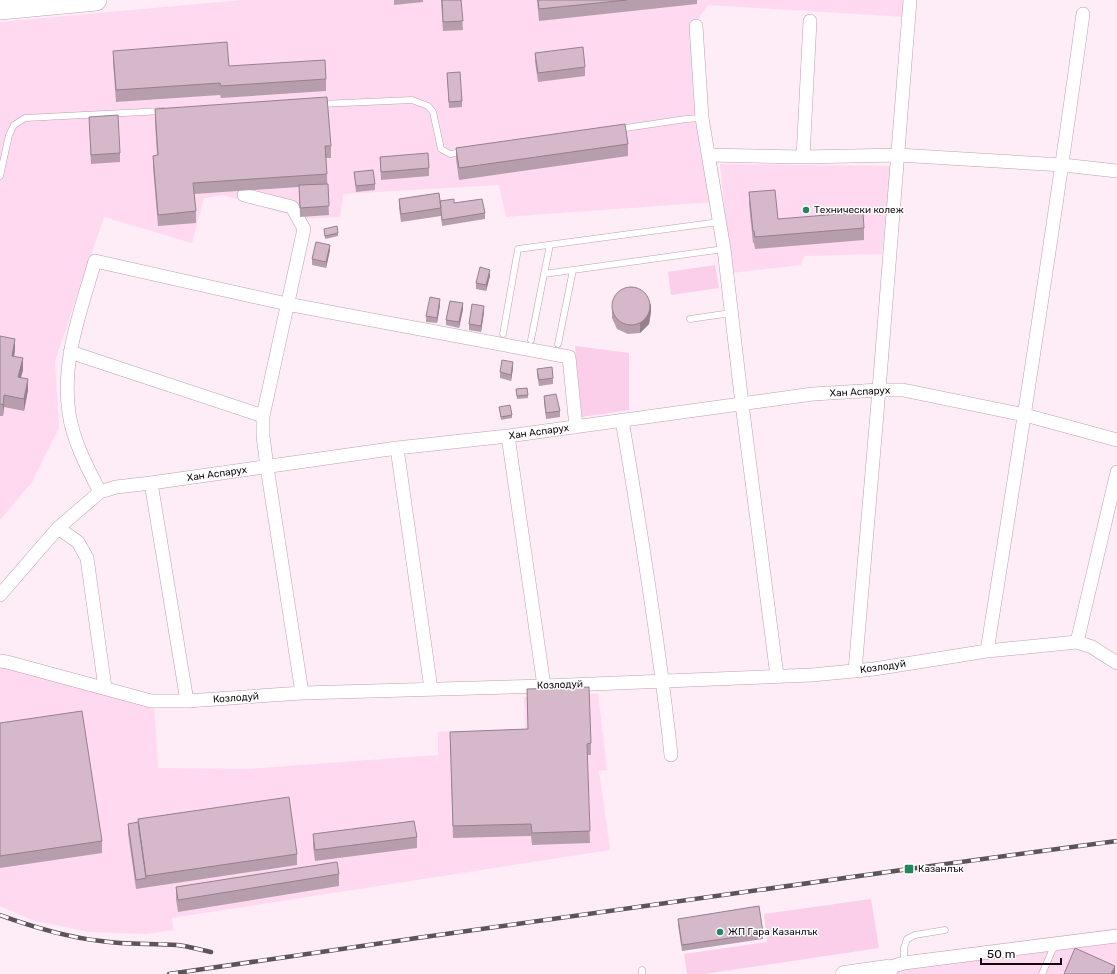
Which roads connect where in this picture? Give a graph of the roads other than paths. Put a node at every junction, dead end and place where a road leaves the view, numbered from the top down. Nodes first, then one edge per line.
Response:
1 (96, 0) edge
2 (910, 0) edge
3 (0, 8) edge
4 (1083, 14) dead end
5 (810, 21) dead end
6 (696, 26) dead end
7 (312, 104) edge
8 (173, 110) edge
9 (702, 118) junction
10 (615, 129) edge
11 (474, 150) edge
12 (898, 155) junction
13 (709, 156) junction
14 (803, 157) junction
15 (1063, 165) junction
16 (1117, 171) edge
17 (0, 176) edge
18 (244, 195) dead end
19 (719, 222) junction
20 (550, 245) junction
21 (724, 249) junction
22 (573, 270) junction
23 (544, 274) junction
24 (287, 304) junction
25 (731, 313) junction
26 (690, 319) dead end
27 (503, 334) dead end
28 (531, 340) dead end
29 (558, 344) dead end
30 (70, 352) junction
31 (879, 390) junction
32 (742, 404) junction
33 (1025, 415) junction
34 (263, 416) junction
35 (622, 420) junction
36 (576, 427) junction
37 (508, 436) junction
38 (1117, 440) edge
39 (397, 448) junction
40 (267, 467) junction
41 (1117, 472) edge
42 (151, 483) junction
43 (100, 492) junction
44 (58, 528) junction
45 (0, 595) edge
46 (1077, 642) junction
47 (987, 651) junction
48 (0, 661) edge
49 (1117, 663) edge
50 (855, 671) junction
51 (777, 676) junction
52 (663, 681) junction
53 (544, 686) junction
54 (105, 688) junction
55 (431, 689) junction
56 (302, 693) junction
57 (187, 701) junction
58 (671, 754) dead end
59 (945, 930) dead end
60 (1117, 936) edge
61 (1056, 944) junction
62 (904, 964) junction
63 (888, 971) edge
64 (844, 974) edge
65 (1042, 974) edge

1 - 3 highway
2 - 12 street
4 - 15 street
5 - 14 street
6 - 9 street
7 - 11 lane
8 - 17 lane
9 - 10 lane
9 - 13 street
12 - 14 street
12 - 15 street
12 - 31 street
13 - 14 street
13 - 19 street
15 - 16 street
15 - 33 street
18 - 24 street
19 - 20 lane
19 - 21 street
20 - 23 lane
20 - 27 lane
21 - 22 lane
21 - 25 street
22 - 23 lane
22 - 29 lane
23 - 28 lane
24 - 30 street
24 - 34 street
24 - 36 street
25 - 26 lane
25 - 32 street
30 - 34 street
30 - 43 street
31 - 32 street, Хан Аспарух
31 - 33 street, Хан Аспарух
31 - 50 street
32 - 35 street, Хан Аспарух
32 - 51 street
33 - 38 street, Хан Аспарух
33 - 47 street
34 - 40 street
35 - 36 street, Хан Аспарух
35 - 52 street
36 - 37 street, Хан Аспарух
37 - 39 street, Хан Аспарух
37 - 53 street
39 - 40 street, Хан Аспарух
39 - 55 street
40 - 42 street, Хан Аспарух
40 - 56 street
41 - 46 street
42 - 43 street, Хан Аспарух
42 - 57 street
43 - 44 street, Хан Аспарух
44 - 45 street, Хан Аспарух
44 - 54 street
46 - 47 street, Козлодуй
46 - 49 street, Козлодуй
47 - 50 street, Козлодуй
48 - 54 street, Козлодуй
50 - 51 street, Козлодуй
51 - 52 street, Козлодуй
52 - 53 street, Козлодуй
52 - 58 street
53 - 55 street, Козлодуй
54 - 57 street, Козлодуй
55 - 56 street, Козлодуй
56 - 57 street, Козлодуй
59 - 62 lane
60 - 61 street
61 - 62 street
61 - 65 lane
62 - 63 street
63 - 64 street

